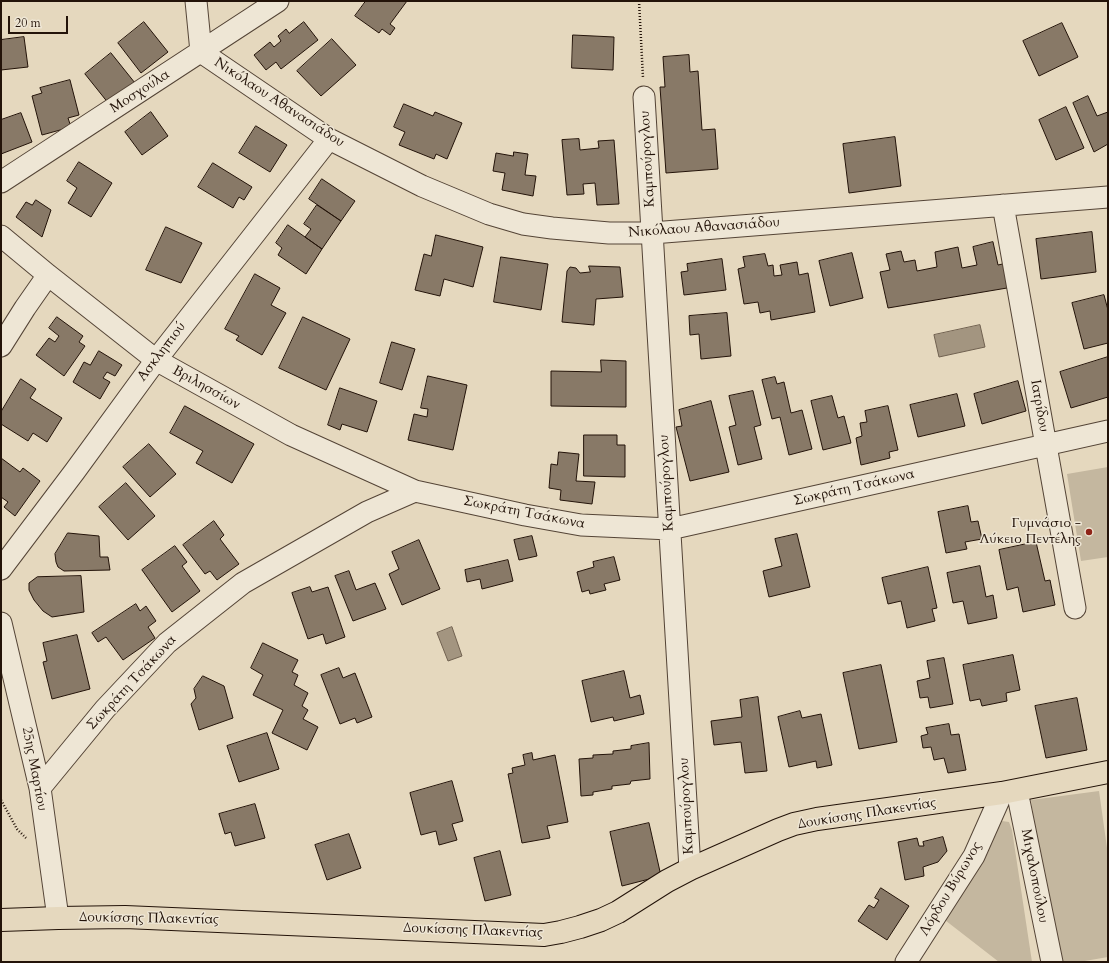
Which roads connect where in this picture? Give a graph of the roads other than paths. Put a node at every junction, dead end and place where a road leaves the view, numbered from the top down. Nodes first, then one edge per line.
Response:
1 (196, 1) edge
2 (278, 1) edge
3 (201, 52) junction
4 (644, 97) road end
5 (329, 139) junction
6 (1, 182) edge
7 (1108, 197) edge
8 (1003, 205) junction
9 (652, 234) junction
10 (1, 236) edge
11 (48, 275) junction
12 (1, 346) edge
13 (156, 360) junction
14 (1108, 431) edge
15 (1046, 444) junction
16 (415, 491) junction
17 (670, 529) junction
18 (1, 569) edge
19 (1075, 608) dead end
20 (1, 623) edge
21 (1108, 772) edge
22 (40, 788) junction
23 (1010, 792) junction
24 (690, 869) junction
25 (58, 918) junction
26 (1, 920) edge
27 (906, 962) edge
28 (1052, 962) edge

1 - 3 street
2 - 3 street, Μοσχούλα
3 - 5 street, Νικόλαου Αθανασιάδου
3 - 6 street, Μοσχούλα
4 - 9 street, Καμπούρογλου
5 - 9 street, Νικόλαου Αθανασιάδου
5 - 13 street, Ασκληπιού
7 - 8 street, Νικόλαου Αθανασιάδου
8 - 9 street, Νικόλαου Αθανασιάδου
8 - 15 street, Ιατρίδου
9 - 17 street, Καμπούρογλου
10 - 11 street, Βριλησσίων
11 - 12 street
11 - 13 street, Βριλησσίων
13 - 16 street, Βριλησσίων
13 - 18 street, Ασκληπιού
14 - 15 street, Σωκράτη Τσάκωνα
15 - 17 street, Σωκράτη Τσάκωνα
15 - 19 street, Ιατρίδου
16 - 17 street, Σωκράτη Τσάκωνα
16 - 22 street, Σωκράτη Τσάκωνα
17 - 24 street, Καμπούρογλου
20 - 22 street, 25ης Μαρτίου
21 - 23 main road, Δουκίσσης Πλακεντίας
22 - 25 street, 25ης Μαρτίου
23 - 24 main road, Δουκίσσης Πλακεντίας
23 - 27 street, Λόρδου Βύρωνος
23 - 28 street, Μιχαλοπούλου
24 - 25 main road, Δουκίσσης Πλακεντίας
25 - 26 main road, Δουκίσσης Πλακεντίας

